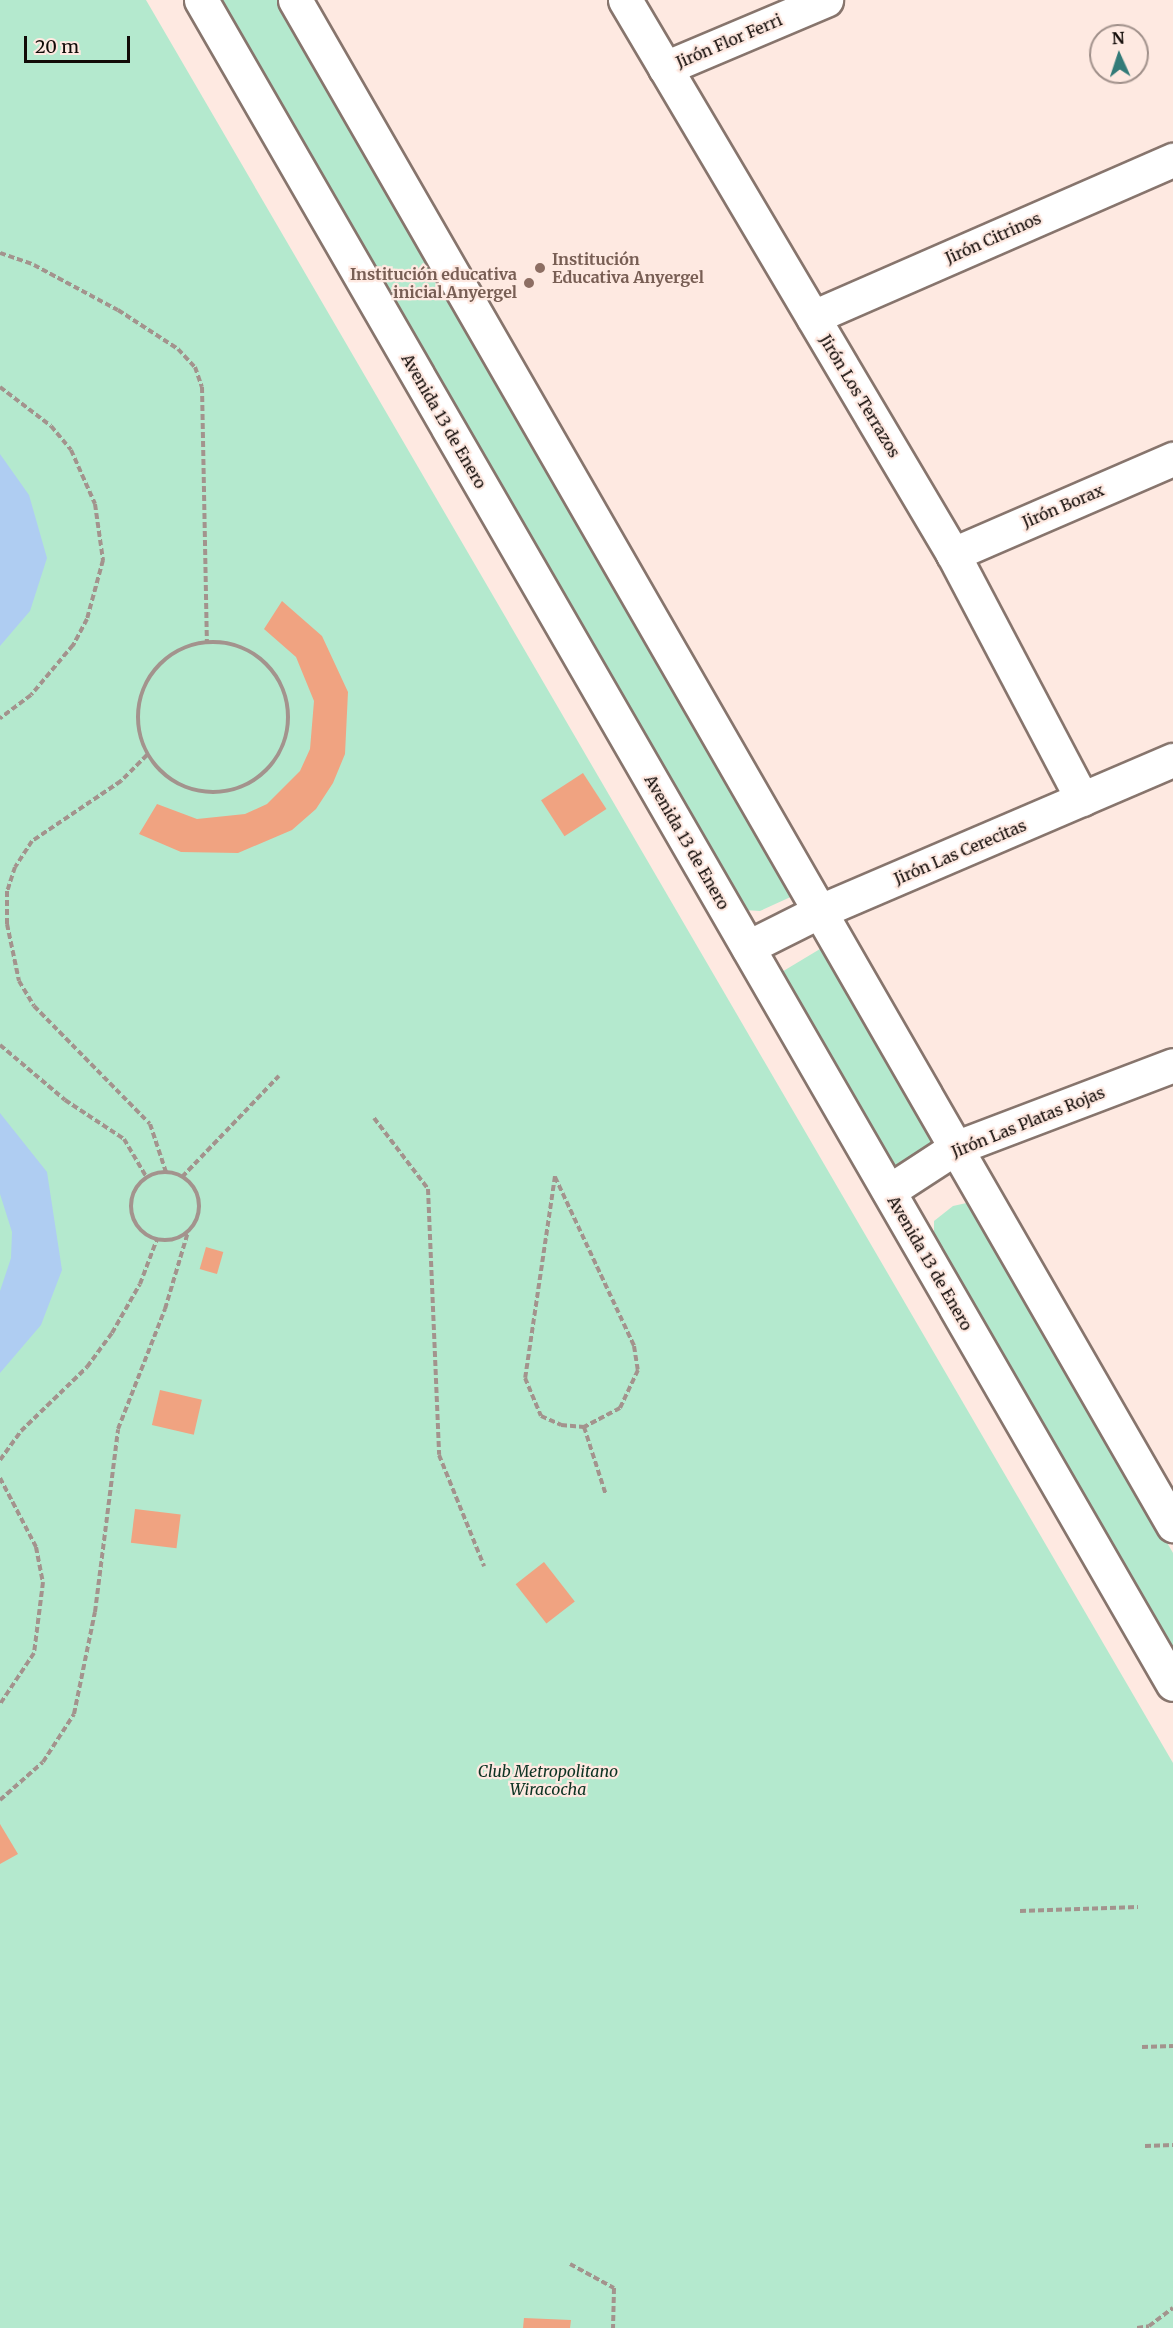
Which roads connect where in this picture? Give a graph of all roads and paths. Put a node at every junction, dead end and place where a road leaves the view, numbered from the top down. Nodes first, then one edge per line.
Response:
1 (201, 0) edge
2 (295, 0) edge
3 (625, 0) edge
4 (826, 0) edge
5 (665, 68) junction
6 (1173, 160) edge
7 (0, 253) edge
8 (813, 317) junction
9 (0, 387) edge
10 (1173, 459) edge
11 (953, 554) junction
12 (207, 642) junction
13 (0, 718) edge
14 (147, 755) junction
15 (1173, 760) edge
16 (1082, 799) junction
17 (818, 912) junction
18 (748, 947) junction
19 (0, 1045) edge
20 (1173, 1065) edge
21 (279, 1076) dead end
22 (374, 1118) dead end
23 (955, 1148) junction
24 (166, 1172) junction
25 (182, 1177) junction
26 (147, 1178) junction
27 (889, 1191) junction
28 (188, 1232) junction
29 (157, 1239) junction
30 (584, 1427) junction
31 (0, 1460) edge
32 (0, 1478) edge
33 (606, 1495) dead end
34 (1173, 1525) edge
35 (484, 1566) dead end
36 (1173, 1684) edge
37 (0, 1704) edge
38 (0, 1800) edge
39 (1138, 1907) dead end
40 (1020, 1911) dead end
41 (1173, 2046) edge
42 (1142, 2047) dead end
43 (1173, 2145) edge
44 (1144, 2146) dead end
45 (570, 2264) dead end
46 (1173, 2308) edge
47 (613, 2328) edge
48 (1137, 2328) edge

1 - 18 main road, Avenida 13 de Enero
2 - 17 main road
3 - 5 main road, Jirón Los Terrazos
4 - 5 main road, Jirón Flor Ferri
5 - 8 main road, Jirón Los Terrazos
6 - 8 main road, Jirón Citrinos
7 - 12 path
8 - 11 main road, Jirón Los Terrazos
9 - 13 path
10 - 11 main road, Jirón Borax
11 - 16 main road, Jirón Los Terrazos
12 - 14 path
12 - 14 path
14 - 24 path
15 - 16 main road, Jirón Las Cerecitas
16 - 17 main road, Jirón Las Cerecitas
17 - 18 main road, Jirón Las Cerecitas
17 - 23 main road
18 - 27 main road, Avenida 13 de Enero
19 - 26 path
20 - 23 main road, Jirón Las Platas Rojas
21 - 25 path
22 - 35 path
23 - 27 main road, Jirón Las Platas Rojas
23 - 34 main road
24 - 25 path
24 - 26 path
25 - 28 path
26 - 29 path
27 - 36 main road, Avenida 13 de Enero
28 - 29 path
28 - 38 path
29 - 31 path
30 - 30 path
30 - 33 path
32 - 37 path
39 - 40 path
41 - 42 path
43 - 44 path
45 - 47 path
46 - 48 path

